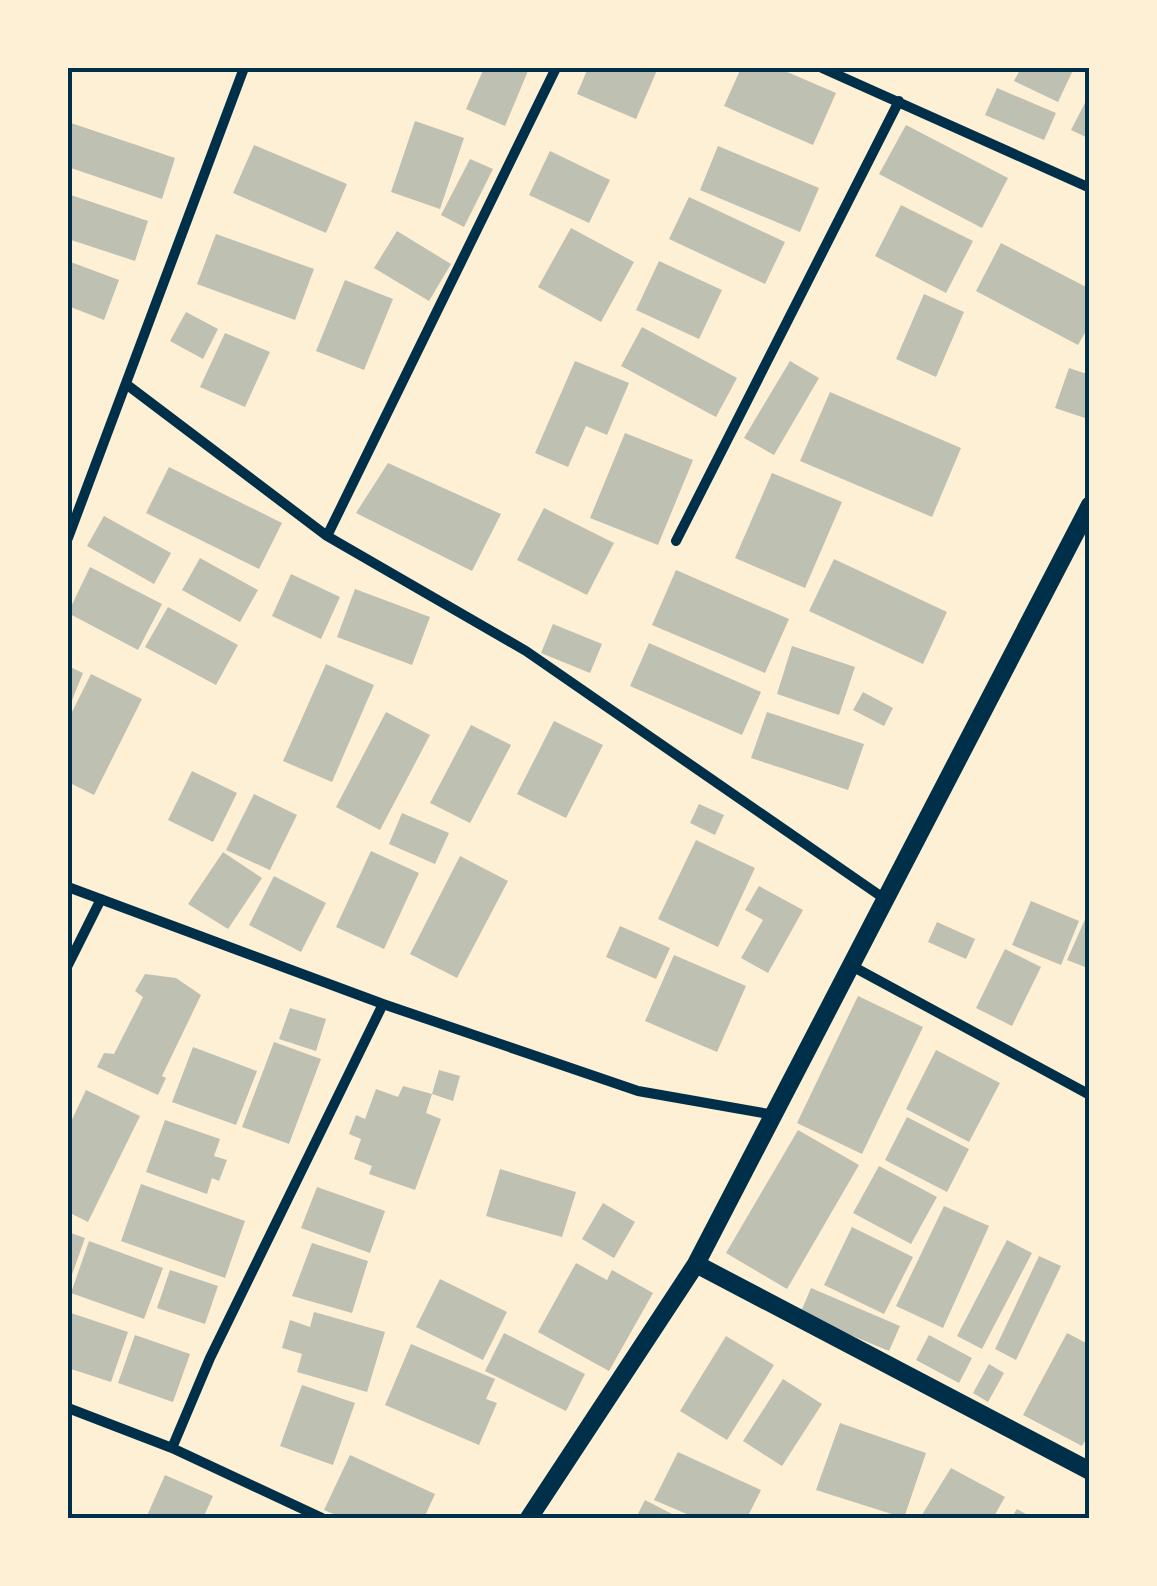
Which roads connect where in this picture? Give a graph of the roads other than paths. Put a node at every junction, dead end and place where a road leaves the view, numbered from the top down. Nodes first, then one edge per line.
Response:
1 (244, 68) edge
2 (556, 68) edge
3 (822, 68) edge
4 (899, 101) junction
5 (1090, 188) edge
6 (126, 384) junction
7 (1090, 504) edge
8 (327, 536) junction
9 (68, 538) edge
10 (676, 541) dead end
11 (68, 887) edge
12 (882, 897) junction
13 (101, 899) junction
14 (68, 965) edge
15 (850, 965) junction
16 (383, 1004) junction
17 (1090, 1096) edge
18 (776, 1115) junction
19 (696, 1264) junction
20 (68, 1408) edge
21 (172, 1448) junction
22 (1090, 1471) edge
23 (322, 1518) edge
24 (529, 1518) edge

1 - 6 street
2 - 8 street
3 - 4 street
4 - 5 street
4 - 10 street
6 - 8 street
6 - 9 street
7 - 12 street
8 - 12 street
11 - 13 street
12 - 15 street
13 - 14 street
13 - 16 street
15 - 17 street
15 - 18 street
16 - 18 street
16 - 21 street
18 - 19 street
19 - 22 street
19 - 24 street
20 - 21 street
21 - 23 street

